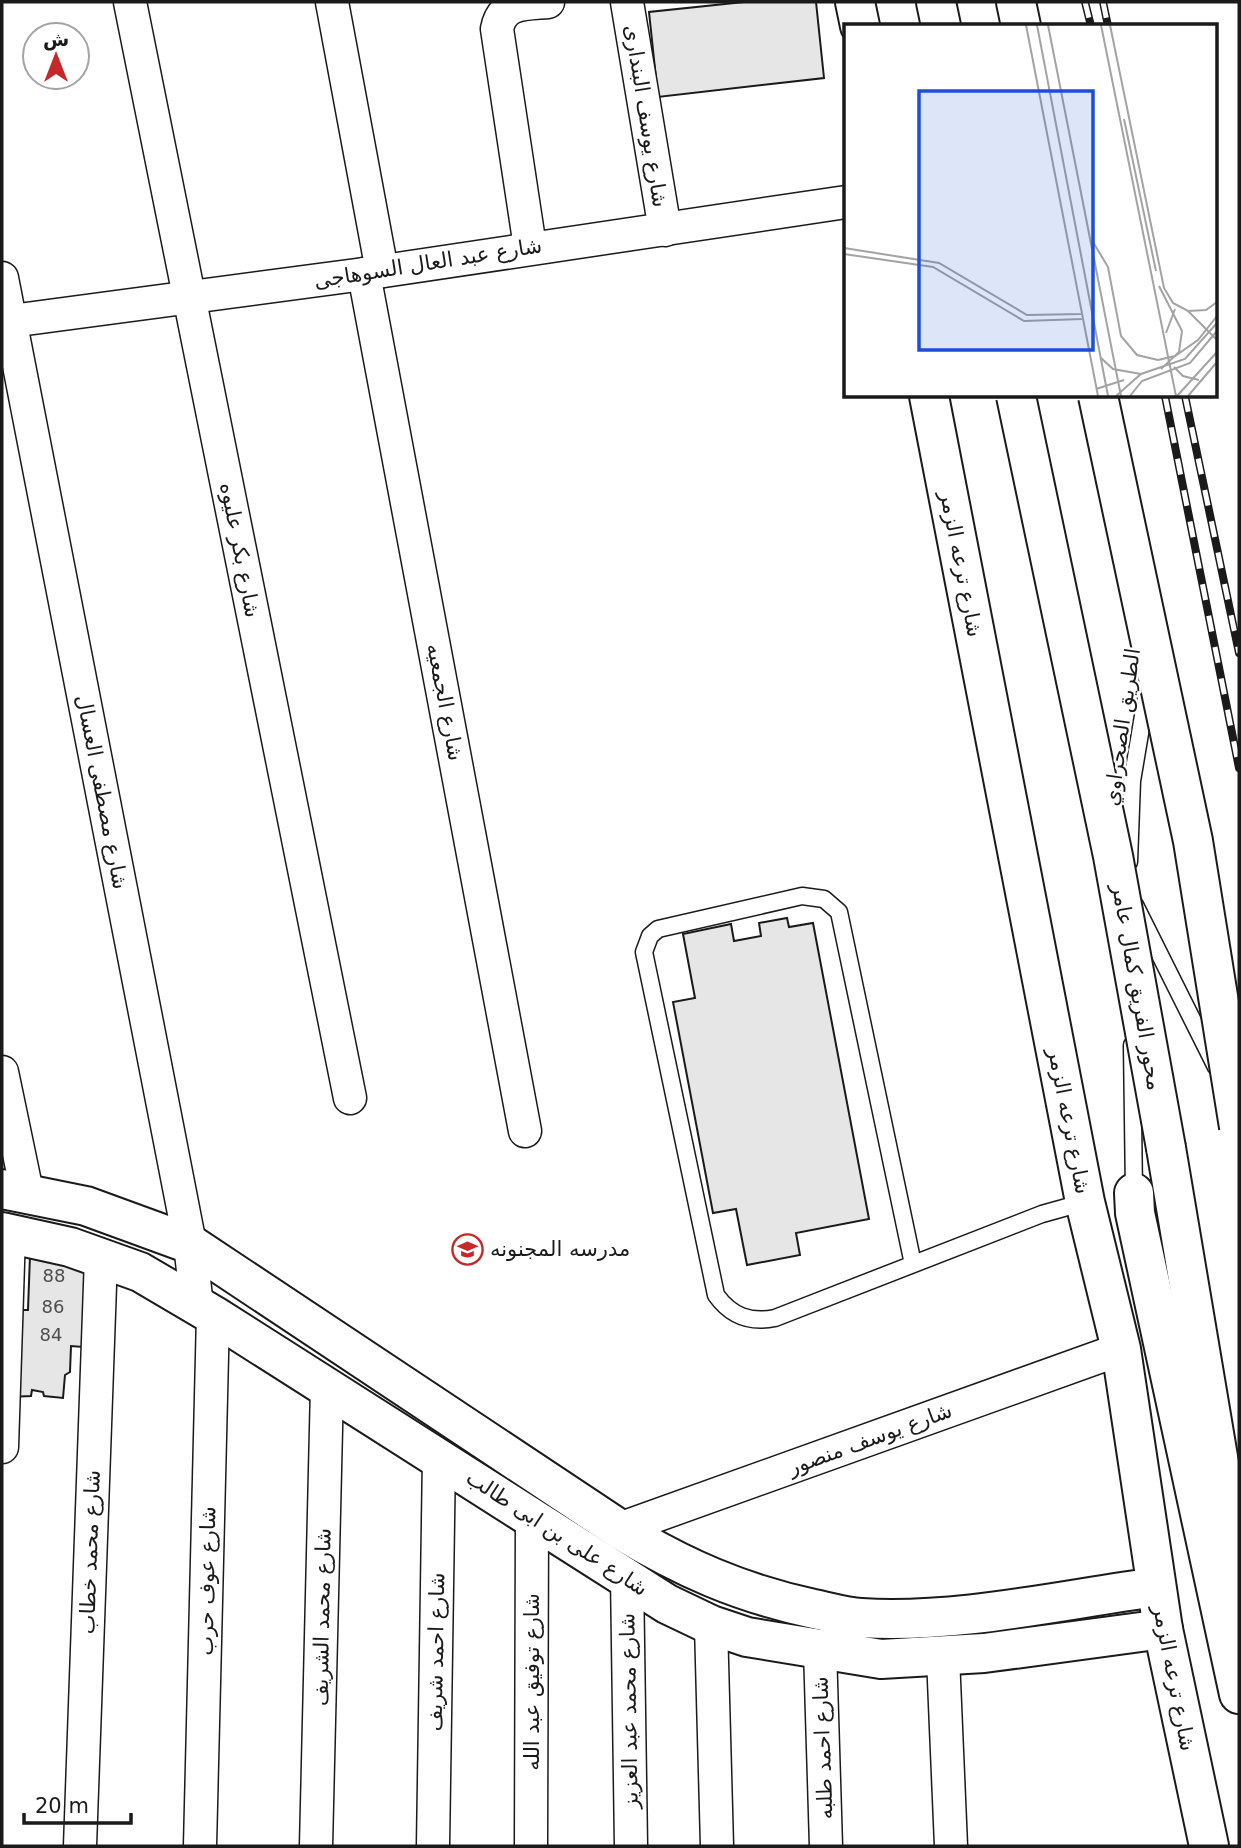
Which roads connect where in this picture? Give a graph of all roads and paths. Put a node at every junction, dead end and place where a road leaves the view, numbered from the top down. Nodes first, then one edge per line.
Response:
1 (130, 2) edge
2 (332, 2) edge
3 (548, 2) edge
4 (627, 2) edge
5 (855, 2) edge
6 (936, 2) edge
7 (1016, 2) edge
8 (860, 24) edge
9 (941, 24) edge
10 (1021, 24) edge
11 (844, 202) edge
12 (665, 230) junction
13 (530, 247) junction
14 (373, 272) junction
15 (2, 278) edge
16 (189, 298) junction
17 (10, 321) junction
18 (929, 397) edge
19 (1016, 397) edge
20 (1098, 397) edge
21 (1148, 551) dead end
22 (1128, 891) junction
23 (2, 1072) edge
24 (350, 1098) dead end
25 (1237, 1100) edge
26 (525, 1130) dead end
27 (14, 1191) edge
28 (1134, 1193) joint
29 (1085, 1202) junction
30 (5, 1233) edge
31 (190, 1244) junction
32 (101, 1257) junction
33 (913, 1264) junction
34 (205, 1310) junction
35 (1121, 1349) junction
36 (327, 1387) junction
37 (2, 1447) edge
38 (439, 1457) junction
39 (532, 1517) junction
40 (619, 1529) junction
41 (627, 1576) junction
42 (1239, 1582) edge
43 (1156, 1587) junction
44 (711, 1625) junction
45 (1163, 1629) junction
46 (820, 1649) junction
47 (943, 1657) junction
48 (1239, 1694) edge
49 (80, 1846) edge
50 (200, 1846) edge
51 (316, 1846) edge
52 (433, 1846) edge
53 (531, 1846) edge
54 (631, 1846) edge
55 (717, 1846) edge
56 (826, 1846) edge
57 (951, 1846) edge
58 (1209, 1846) edge

1 - 16 street, شارع بكر عليوه
2 - 14 street, شارع الجمعيه
3 - 13 street
4 - 12 street, شارع يوسف البندارى
5 - 8 main road
6 - 9 main road
7 - 10 main road
11 - 12 street, شارع عبد العال السوهاجى
12 - 13 street, شارع عبد العال السوهاجى
13 - 14 street, شارع عبد العال السوهاجى
14 - 16 street, شارع عبد العال السوهاجى
14 - 26 street, شارع الجمعيه
15 - 17 street, شارع مصطفى العسال
16 - 17 street, شارع عبد العال السوهاجى
16 - 24 street, شارع بكر عليوه
17 - 31 street, شارع مصطفى العسال
18 - 29 main road, شارع ترعه الزمر
19 - 42 main road, محور الفريق كمال عامر, bridge
20 - 25 main road, bridge
21 - 22 lane, الطريق الصحراوي
22 - 25 lane
22 - 28 lane, الطريق الصحراوي
23 - 27 street
27 - 31 main road, شارع على بن ابى طالب
28 - 48 main road
29 - 33 lane
29 - 35 main road, شارع ترعه الزمر
30 - 32 main road, شارع على بن ابى طالب
30 - 37 street
31 - 34 street, شارع مصطفى العسال
31 - 40 main road, شارع على بن ابى طالب
32 - 34 main road, شارع على بن ابى طالب
32 - 49 street, شارع محمد خطاب
33 - 33 lane
34 - 36 main road, شارع على بن ابى طالب
34 - 50 street, شارع عوف حرب
35 - 40 street, شارع يوسف منصور
35 - 43 main road, شارع ترعه الزمر
36 - 38 main road, شارع على بن ابى طالب
36 - 51 street, شارع محمد الشريف
38 - 39 main road, شارع على بن ابى طالب
38 - 52 street, شارع احمد شريف
39 - 41 main road, شارع على بن ابى طالب
39 - 53 street, شارع توفيق عبد الله
40 - 43 main road, شارع على بن ابى طالب
41 - 44 main road, شارع على بن ابى طالب
41 - 54 street, شارع محمد عبد العزيز
43 - 45 main road, شارع ترعه الزمر
44 - 46 main road, شارع على بن ابى طالب
44 - 55 street
45 - 47 main road, شارع على بن ابى طالب
45 - 58 main road, شارع ترعه الزمر
46 - 47 main road, شارع على بن ابى طالب
46 - 56 street, شارع احمد طلبه
47 - 57 street

